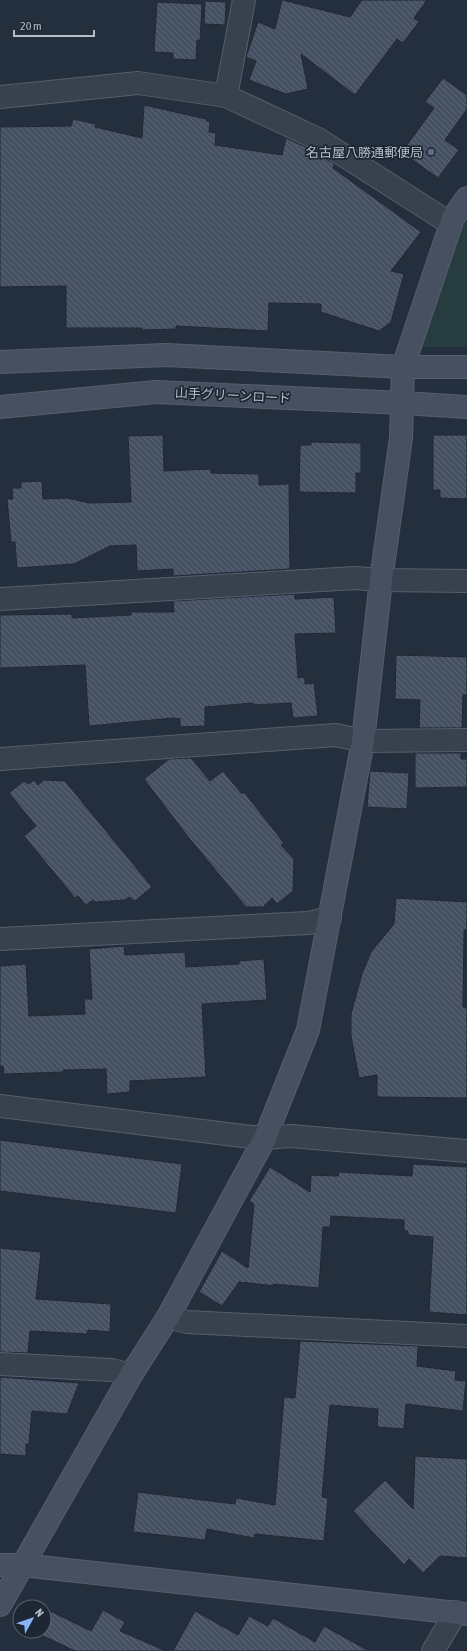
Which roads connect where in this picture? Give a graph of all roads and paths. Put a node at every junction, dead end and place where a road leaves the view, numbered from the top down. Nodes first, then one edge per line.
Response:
1 (244, 0) edge
2 (226, 96) junction
3 (0, 97) edge
4 (467, 198) edge
5 (451, 224) junction
6 (0, 362) edge
7 (403, 367) junction
8 (467, 367) edge
9 (402, 402) junction
10 (0, 407) edge
11 (467, 407) edge
12 (381, 580) junction
13 (467, 581) edge
14 (0, 599) edge
15 (467, 740) edge
16 (363, 741) junction
17 (0, 759) edge
18 (330, 918) junction
19 (0, 938) edge
20 (0, 1106) edge
21 (265, 1138) junction
22 (467, 1152) edge
23 (168, 1317) junction
24 (467, 1336) edge
25 (0, 1364) edge
26 (131, 1375) junction
27 (0, 1565) edge
28 (22, 1565) junction
29 (0, 1605) edge
30 (461, 1613) edge
31 (433, 1651) edge

1 - 2 street
2 - 3 street
2 - 5 street
4 - 5 street
5 - 7 street
6 - 7 street
7 - 8 street
7 - 9 street
9 - 10 street, 山手グリーンロード
9 - 11 street, 山手グリーンロード
9 - 12 street
12 - 13 street
12 - 14 street
12 - 16 street
15 - 16 street
16 - 17 street
16 - 18 street
18 - 19 street
18 - 21 street
20 - 21 street
21 - 22 street
21 - 23 street
23 - 24 street
23 - 26 street
25 - 26 street
26 - 28 street
27 - 28 street
28 - 29 street
28 - 30 street
30 - 31 street

